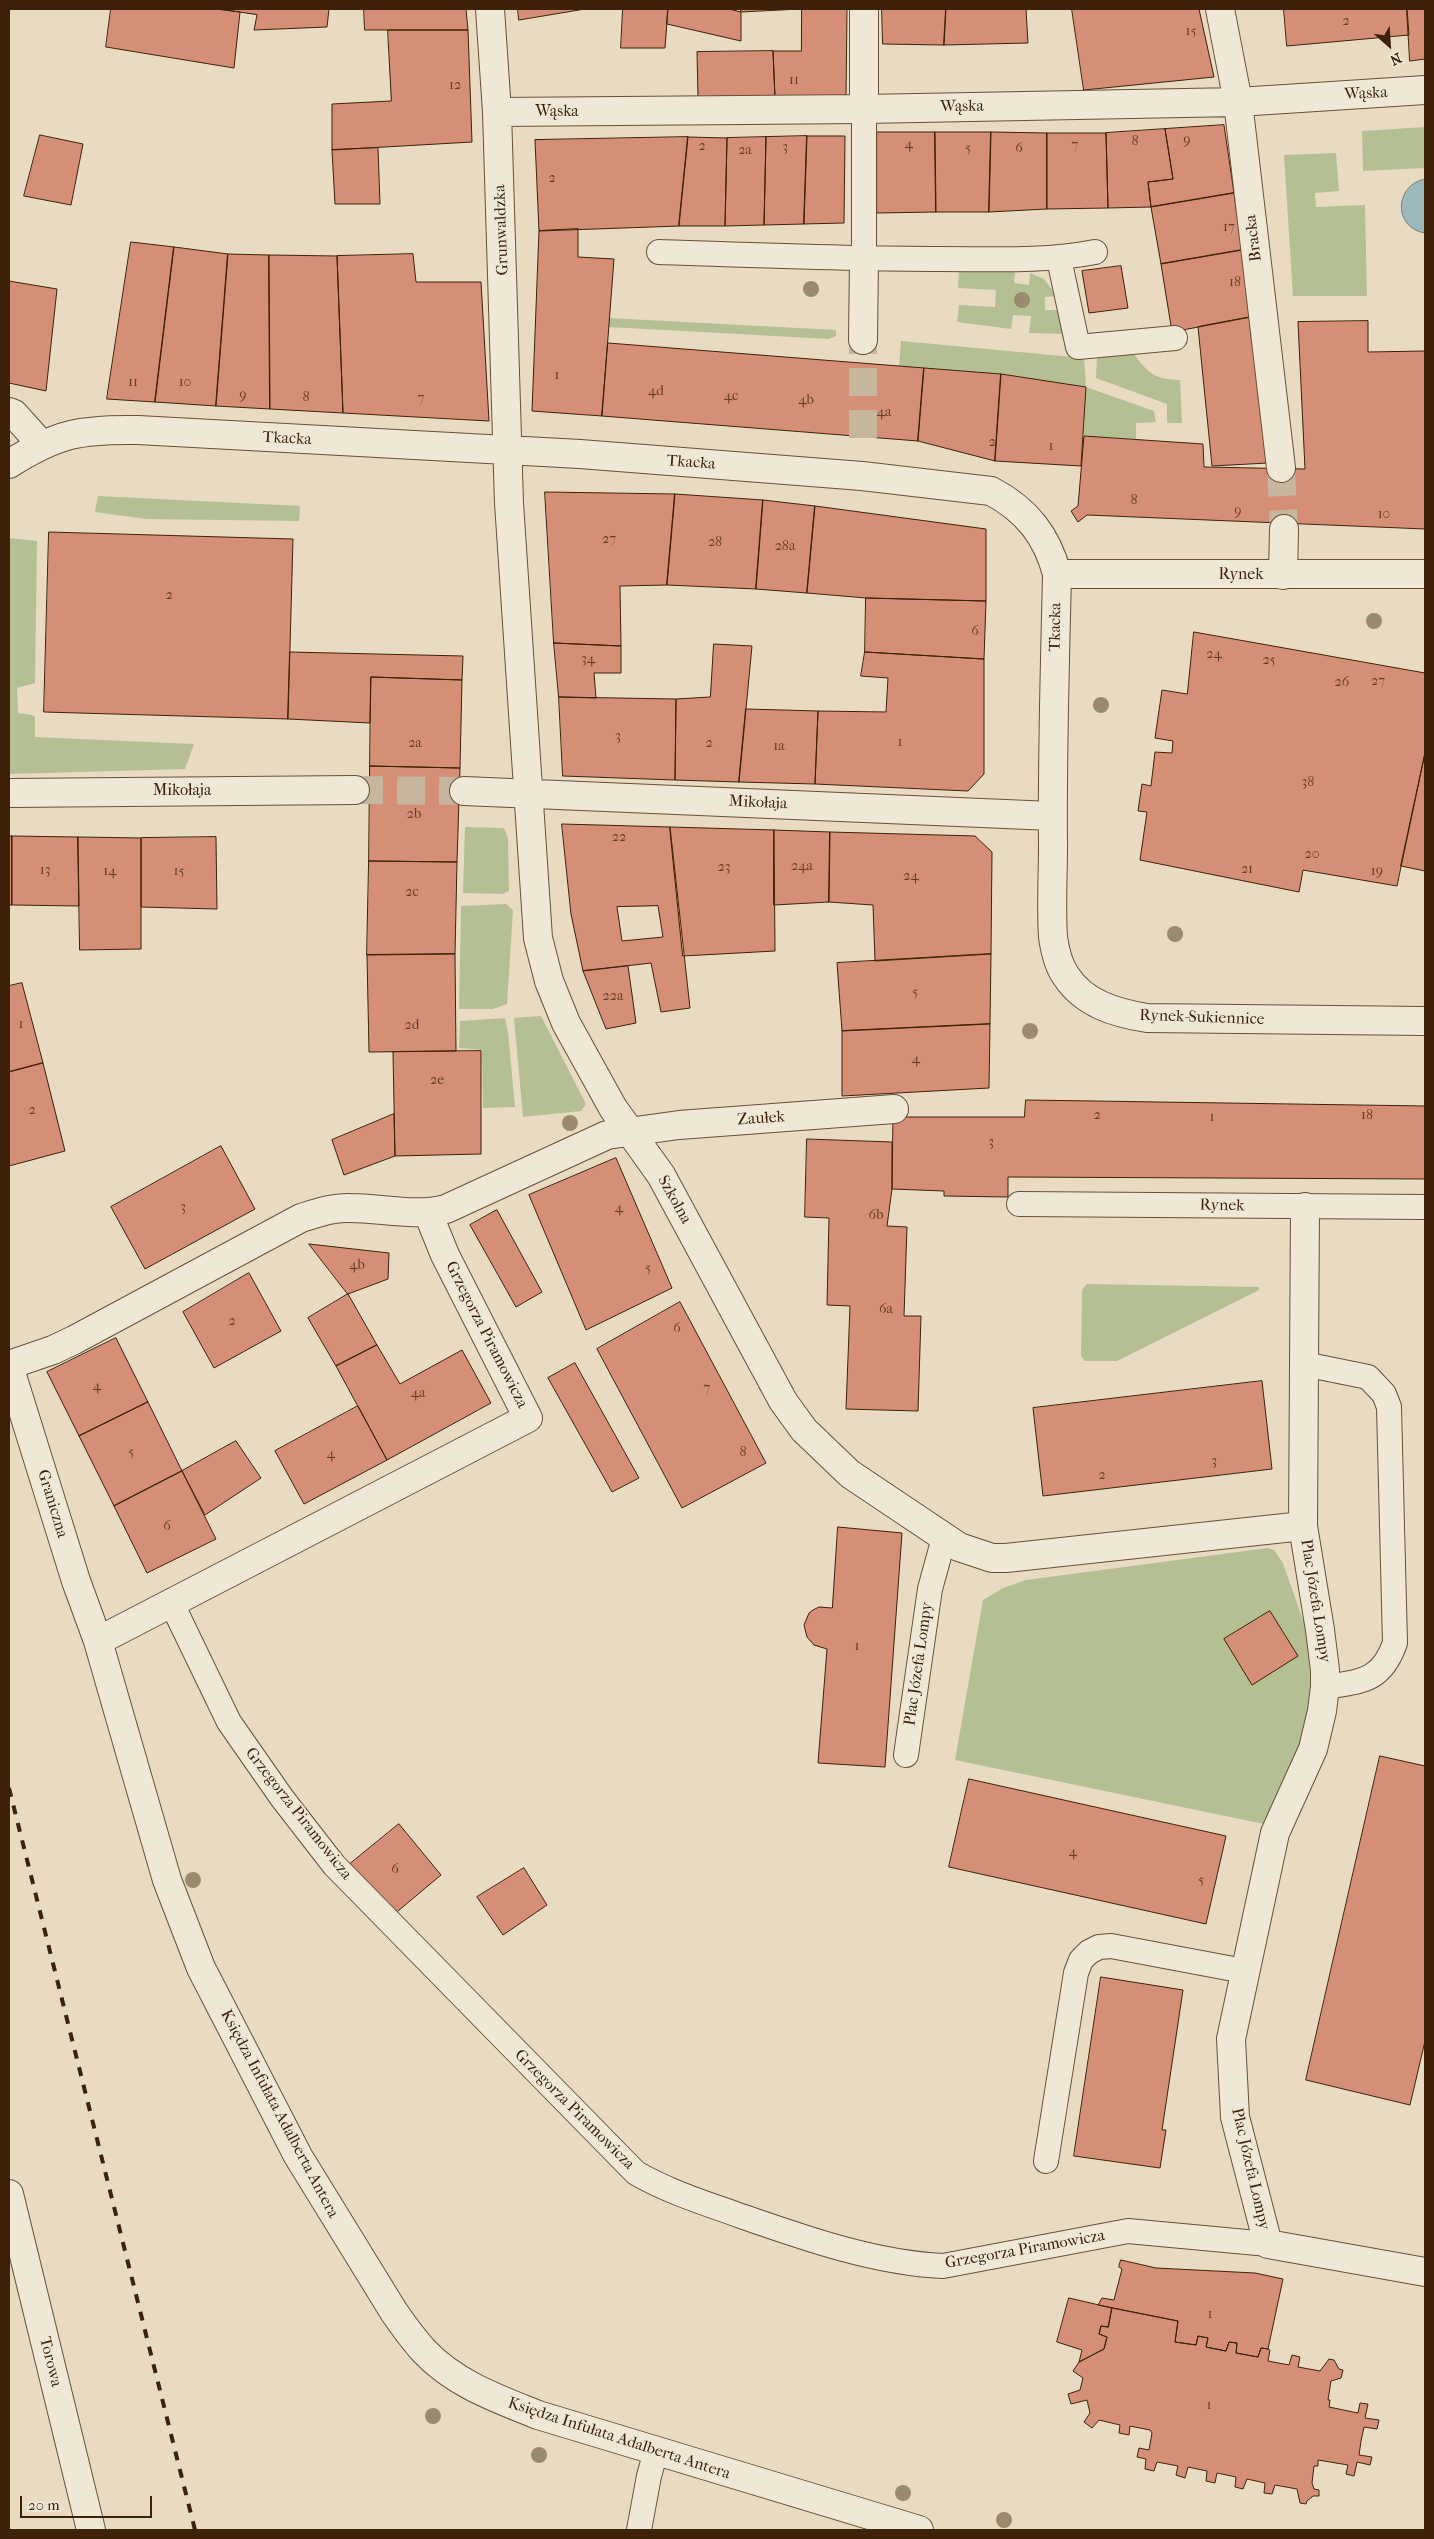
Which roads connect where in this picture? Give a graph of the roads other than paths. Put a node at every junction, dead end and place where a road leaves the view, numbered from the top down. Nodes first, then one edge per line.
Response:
1 (490, 9) edge
2 (864, 9) edge
3 (1220, 9) edge
4 (1425, 90) edge
5 (1238, 102) junction
6 (864, 109) junction
7 (497, 112) junction
8 (659, 252) dead end
9 (1095, 252) dead end
10 (864, 259) junction
11 (1059, 259) junction
12 (1175, 338) dead end
13 (863, 340) tunnel mouth
14 (9, 412) edge
15 (40, 444) junction
16 (509, 451) junction
17 (9, 464) edge
18 (1281, 468) tunnel mouth
19 (1284, 529) tunnel mouth
20 (1057, 574) junction
21 (1425, 574) edge
22 (1283, 575) junction
23 (355, 790) tunnel mouth
24 (464, 791) tunnel mouth
25 (9, 792) edge
26 (529, 793) junction
27 (1052, 816) junction
28 (1425, 1021) edge
29 (894, 1109) dead end
30 (627, 1131) junction
31 (1018, 1204) dead end
32 (1425, 1206) edge
33 (1305, 1207) junction
34 (428, 1213) junction
35 (1304, 1364) junction
36 (9, 1365) edge
37 (1303, 1526) junction
38 (944, 1538) junction
39 (172, 1604) junction
40 (98, 1641) junction
41 (1325, 1687) junction
42 (906, 1755) dead end
43 (1244, 1971) junction
44 (1046, 2161) dead end
45 (9, 2194) edge
46 (1268, 2244) junction
47 (1425, 2272) edge
48 (656, 2451) junction
49 (92, 2530) edge
50 (638, 2530) edge
51 (919, 2530) edge

1 - 7 street, Grunwaldzka
2 - 6 street
3 - 5 street, Bracka
4 - 5 street, Wąska
5 - 6 street, Wąska
5 - 18 street, Bracka
6 - 7 street, Wąska
6 - 10 lane
7 - 16 street, Grunwaldzka
8 - 10 lane
9 - 11 lane
10 - 11 lane
10 - 13 street
11 - 12 lane
14 - 15 street
15 - 16 street, Tkacka
15 - 17 street, Tkacka
16 - 20 street, Tkacka
16 - 26 street, Grunwaldzka
19 - 22 street
20 - 22 street, Rynek
20 - 27 street, Tkacka
21 - 22 street, Rynek
23 - 25 street, Mikołaja
24 - 26 street, Mikołaja
26 - 27 street, Mikołaja
26 - 30 street, Szkolna
27 - 28 street, Rynek-Sukiennice
29 - 30 street, Zaułek
30 - 34 street
30 - 38 street, Szkolna
31 - 33 lane, Rynek
32 - 33 lane, Rynek
33 - 35 street
34 - 36 street
34 - 39 street, Grzegorza Piramowicza
35 - 37 street
35 - 41 lane
36 - 40 street, Graniczna
37 - 38 street, Plac Józefa Lompy
37 - 41 street, Plac Józefa Lompy
38 - 42 lane, Plac Józefa Lompy
39 - 40 street, Grzegorza Piramowicza
39 - 46 lane, Grzegorza Piramowicza
40 - 48 street, Księdza Infułata Adalberta Antera
41 - 43 street, Plac Józefa Lompy
43 - 44 lane
43 - 46 street, Plac Józefa Lompy
45 - 49 street, Torowa
46 - 47 street
48 - 50 lane
48 - 51 street, Księdza Infułata Adalberta Antera

